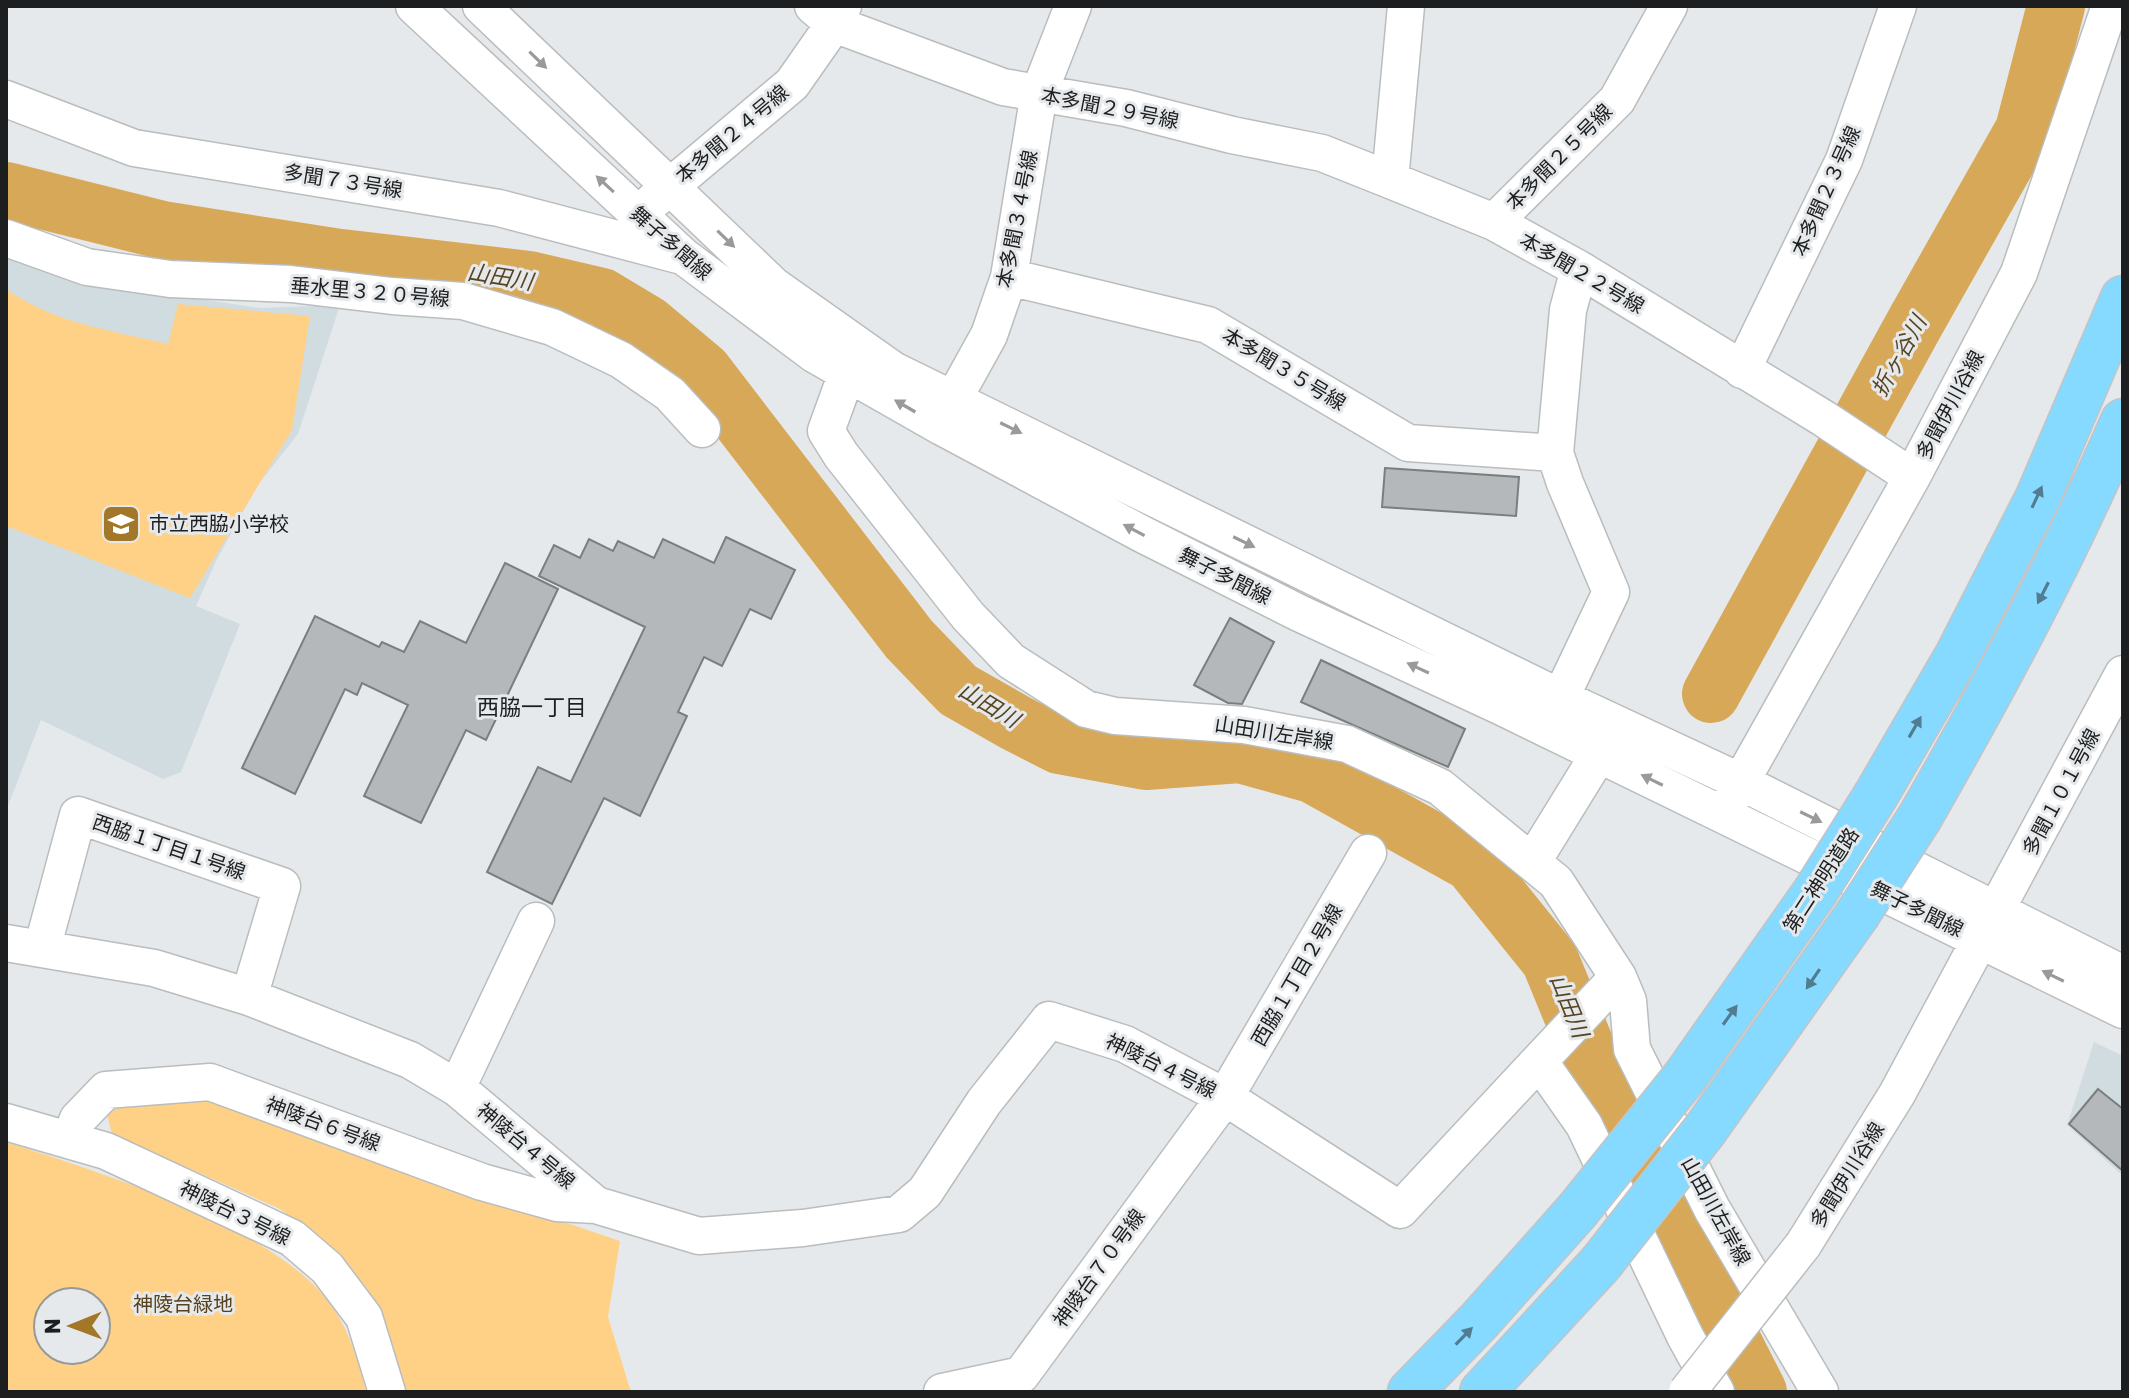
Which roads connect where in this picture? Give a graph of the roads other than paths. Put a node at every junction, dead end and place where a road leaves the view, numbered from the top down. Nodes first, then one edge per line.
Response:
1 (414, 6) edge
2 (481, 6) edge
3 (1073, 6) edge
4 (1406, 6) edge
5 (1669, 6) edge
6 (1898, 6) edge
7 (2110, 6) edge
8 (830, 12) edge
9 (1039, 93) junction
10 (6, 99) edge
11 (1390, 180) junction
12 (671, 186) junction
13 (637, 214) junction
14 (1494, 222) junction
15 (6, 238) edge
16 (683, 256) junction
17 (1579, 269) junction
18 (1009, 277) junction
19 (2123, 298) edge
20 (854, 361) junction
21 (1742, 370) junction
22 (947, 414) junction
23 (2123, 421) edge
24 (702, 429) dead end
25 (1555, 453) junction
26 (1912, 477) junction
27 (2123, 674) edge
28 (1553, 713) junction
29 (1599, 754) junction
30 (1741, 782) junction
31 (1722, 815) junction
32 (1368, 853) dead end
33 (1533, 861) junction
34 (536, 921) dead end
35 (1989, 925) junction
36 (6, 943) edge
37 (42, 949) junction
38 (2123, 974) edge
39 (1618, 977) junction
40 (249, 997) junction
41 (2123, 1010) edge
42 (1539, 1061) junction
43 (457, 1088) junction
44 (1225, 1097) junction
45 (6, 1122) edge
46 (70, 1139) junction
47 (596, 1205) junction
48 (387, 1392) edge
49 (942, 1392) edge
50 (1410, 1392) edge
51 (1482, 1392) edge
52 (1687, 1392) edge
53 (1716, 1392) edge
54 (1820, 1392) edge

13 -> 1 street, 舞子多聞線
2 -> 12 street, 舞子多聞線
3 - 9 street, 本多聞３４号線
4 - 11 street
5 - 14 street, 本多聞２５号線
6 - 21 street, 本多聞２３号線
7 - 26 street, 多聞伊川谷線
8 - 9 street, 本多聞２９号線
8 - 12 street, 本多聞２４号線
9 - 11 street, 本多聞２９号線
9 - 18 street, 本多聞３４号線
10 - 16 street, 多聞７３号線
11 - 14 street, 本多聞２２号線
12 - 13 street, 本多聞２４号線
12 -> 20 street, 舞子多聞線
13 - 16 street, 舞子多聞線
14 - 17 street, 本多聞２２号線
15 - 24 street, 垂水里３２０号線
16 - 20 street, 舞子多聞線
17 - 21 street, 本多聞２２号線
17 - 25 street
18 - 22 street, 本多聞３４号線
18 - 25 street, 本多聞３５号線
50 -> 19 highway, 第二神明道路, bridge
20 - 22 street, 舞子多聞線
20 - 33 street, 山田川左岸線
21 - 26 street, 本多聞２２号線
22 - 28 street, 舞子多聞線
23 -> 51 highway, bridge
25 - 28 street
26 - 30 street, 多聞伊川谷線
27 - 35 street, 多聞１０１号線
28 - 29 street, 舞子多聞線
28 - 30 street, 舞子多聞線
31 -> 29 street, 舞子多聞線
29 - 33 street
30 - 31 street, 多聞伊川谷線
30 -> 35 street, 舞子多聞線
31 - 35 street, 舞子多聞線
32 - 44 street, 西脇１丁目２号線
33 - 39 street, 山田川左岸線
34 - 43 street
35 - 38 street, 舞子多聞線
41 -> 35 street, 舞子多聞線
35 - 52 street, 多聞伊川谷線, bridge
36 - 37 street, 神陵台４号線
37 - 40 street, 神陵台４号線
37 - 40 street, 西脇１丁目１号線
39 - 42 street
39 - 54 street, 山田川左岸線
40 - 43 street, 神陵台４号線
42 - 44 street, 神陵台４号線
42 - 53 street
43 - 47 street, 神陵台４号線
44 - 47 street, 神陵台４号線
44 - 49 street, 神陵台７０号線
45 - 46 street, 神陵台３号線
46 - 47 street, 神陵台６号線
46 - 48 street, 神陵台３号線

